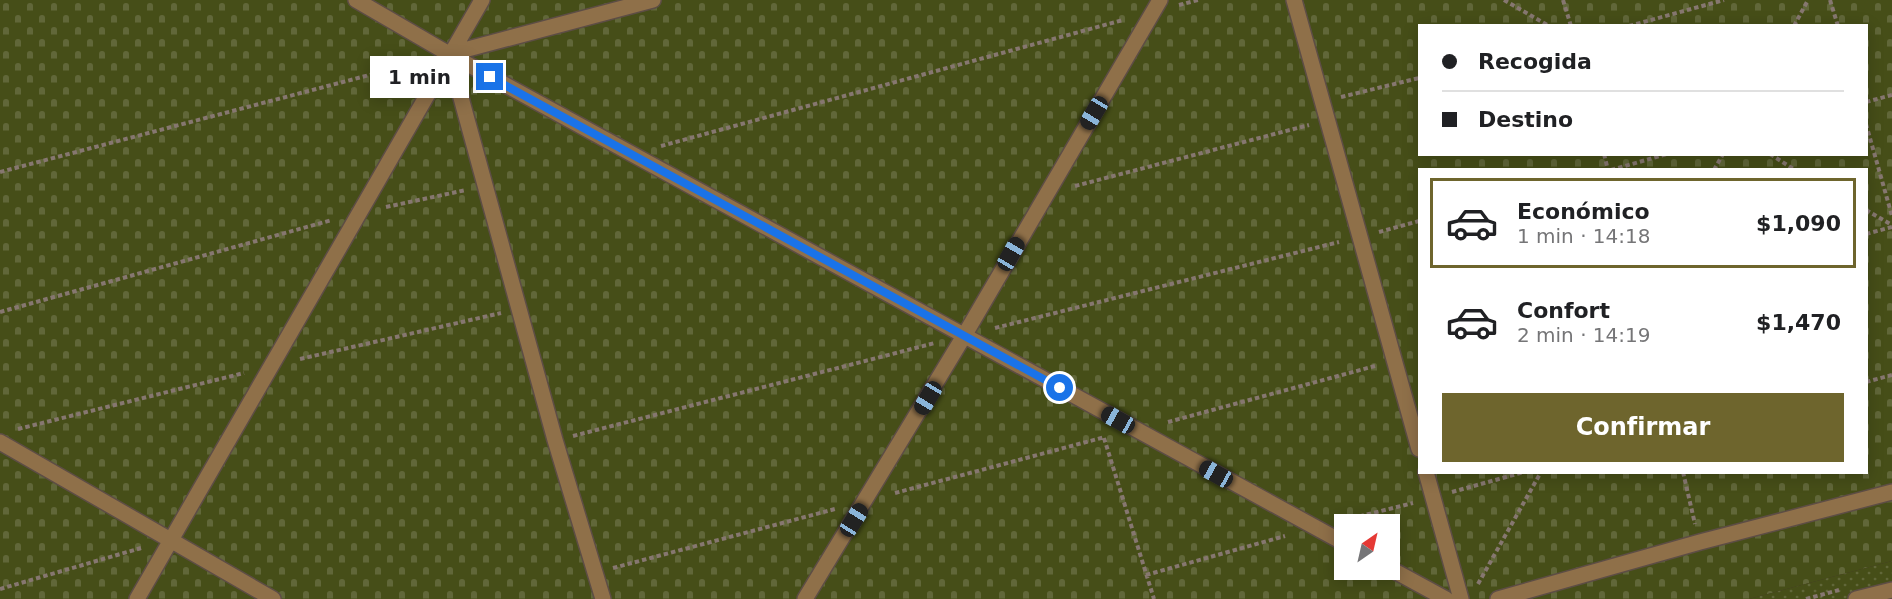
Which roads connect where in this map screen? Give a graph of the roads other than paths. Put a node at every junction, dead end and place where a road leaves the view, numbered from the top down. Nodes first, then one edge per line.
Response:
1 (356, 0) edge
2 (482, 0) edge
3 (653, 0) edge
4 (1294, 0) edge
5 (1156, 6) edge
6 (449, 54) junction
7 (964, 336) junction
8 (0, 442) edge
9 (1418, 445) edge
10 (1427, 474) edge
11 (1892, 492) edge
12 (1334, 538) edge
13 (171, 540) junction
14 (1400, 574) edge
15 (1892, 590) edge
16 (137, 599) edge
17 (273, 599) edge
18 (603, 599) edge
19 (805, 599) edge
20 (1446, 599) edge
21 (1461, 599) edge
22 (1498, 599) edge
23 (1856, 599) edge

1 - 6 lane
2 - 6 lane
3 - 6 lane
4 - 9 lane
5 - 7 lane
6 - 7 lane
6 - 13 lane
6 - 18 lane
7 - 12 lane
7 - 19 lane
8 - 13 lane
10 - 21 lane
11 - 22 lane
13 - 16 lane
13 - 17 lane
14 - 20 lane
15 - 23 lane

